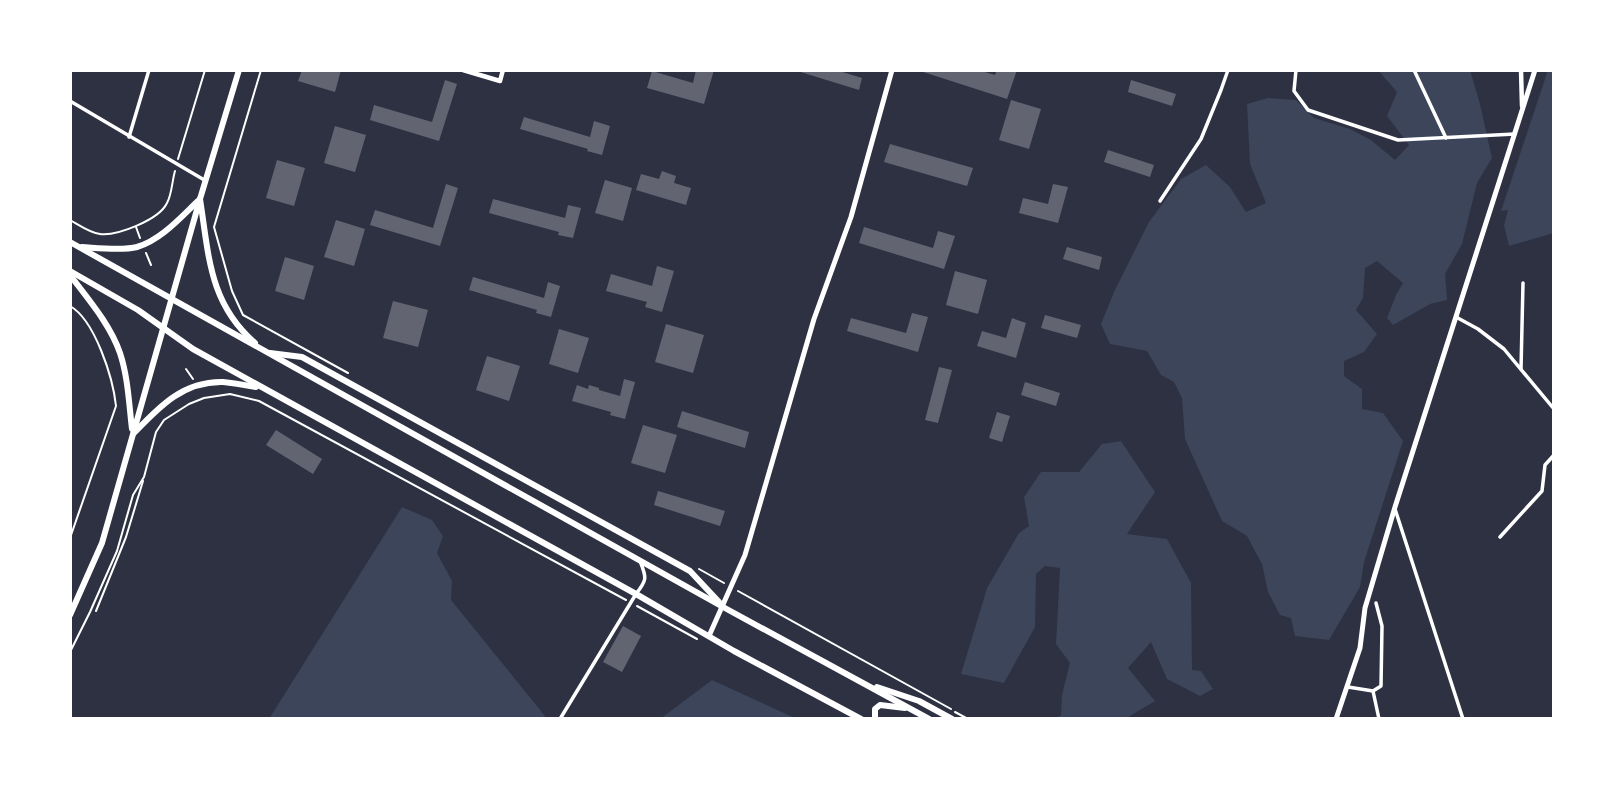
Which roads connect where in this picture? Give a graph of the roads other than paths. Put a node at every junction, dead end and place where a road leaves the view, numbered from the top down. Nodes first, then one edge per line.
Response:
1 (149, 70) edge
2 (238, 70) edge
3 (463, 70) edge
4 (503, 70) edge
5 (892, 70) edge
6 (1228, 70) edge
7 (1296, 70) edge
8 (1414, 70) edge
9 (1521, 70) edge
10 (1535, 70) edge
11 (70, 101) edge
12 (1522, 110) junction
13 (1515, 134) junction
14 (130, 137) junction
15 (1446, 138) junction
16 (205, 181) junction
17 (200, 199) junction
18 (1160, 201) dead end
19 (70, 242) edge
20 (79, 247) junction
21 (70, 273) edge
22 (1523, 283) dead end
23 (171, 300) junction
24 (1457, 317) junction
25 (163, 329) junction
26 (265, 352) junction
27 (1521, 370) junction
28 (263, 388) junction
29 (1554, 409) edge
30 (133, 434) junction
31 (1554, 454) edge
32 (1395, 507) junction
33 (1500, 537) dead end
34 (639, 559) junction
35 (636, 594) junction
36 (1376, 603) dead end
37 (723, 607) junction
38 (70, 615) edge
39 (709, 636) junction
40 (861, 682) junction
41 (1346, 687) junction
42 (1373, 691) junction
43 (911, 709) junction
44 (559, 719) edge
45 (861, 719) edge
46 (875, 719) edge
47 (929, 719) edge
48 (952, 719) edge
49 (1336, 719) edge
50 (1379, 719) edge
51 (1462, 719) edge

1 - 14 street
2 - 16 main road
3 - 4 street
5 - 37 main road
6 - 18 street
7 - 15 street
8 - 15 street
9 - 12 street
10 - 12 main road
11 - 14 street
12 - 13 main road
13 - 15 street
13 - 24 main road
14 - 16 street
16 - 17 main road
17 - 20 main road
17 - 23 main road
17 - 26 main road
19 - 20 main road
20 - 23 main road
21 - 25 main road
21 - 30 main road
22 - 27 street
23 - 25 main road
23 - 26 main road
24 - 27 street
24 - 32 main road
25 - 28 main road
25 - 30 main road
26 - 34 main road
26 - 37 main road
27 - 29 street
28 - 30 main road
28 - 35 main road
30 - 38 main road
31 - 33 street
32 - 41 main road
32 - 51 street
34 - 35 street
34 - 37 main road
35 - 39 main road
35 - 44 street
36 - 42 street
37 - 39 main road
37 - 40 main road
39 - 45 main road
40 - 43 main road
40 - 48 main road
41 - 42 street
41 - 49 main road
42 - 50 street
43 - 46 main road
43 - 47 main road

